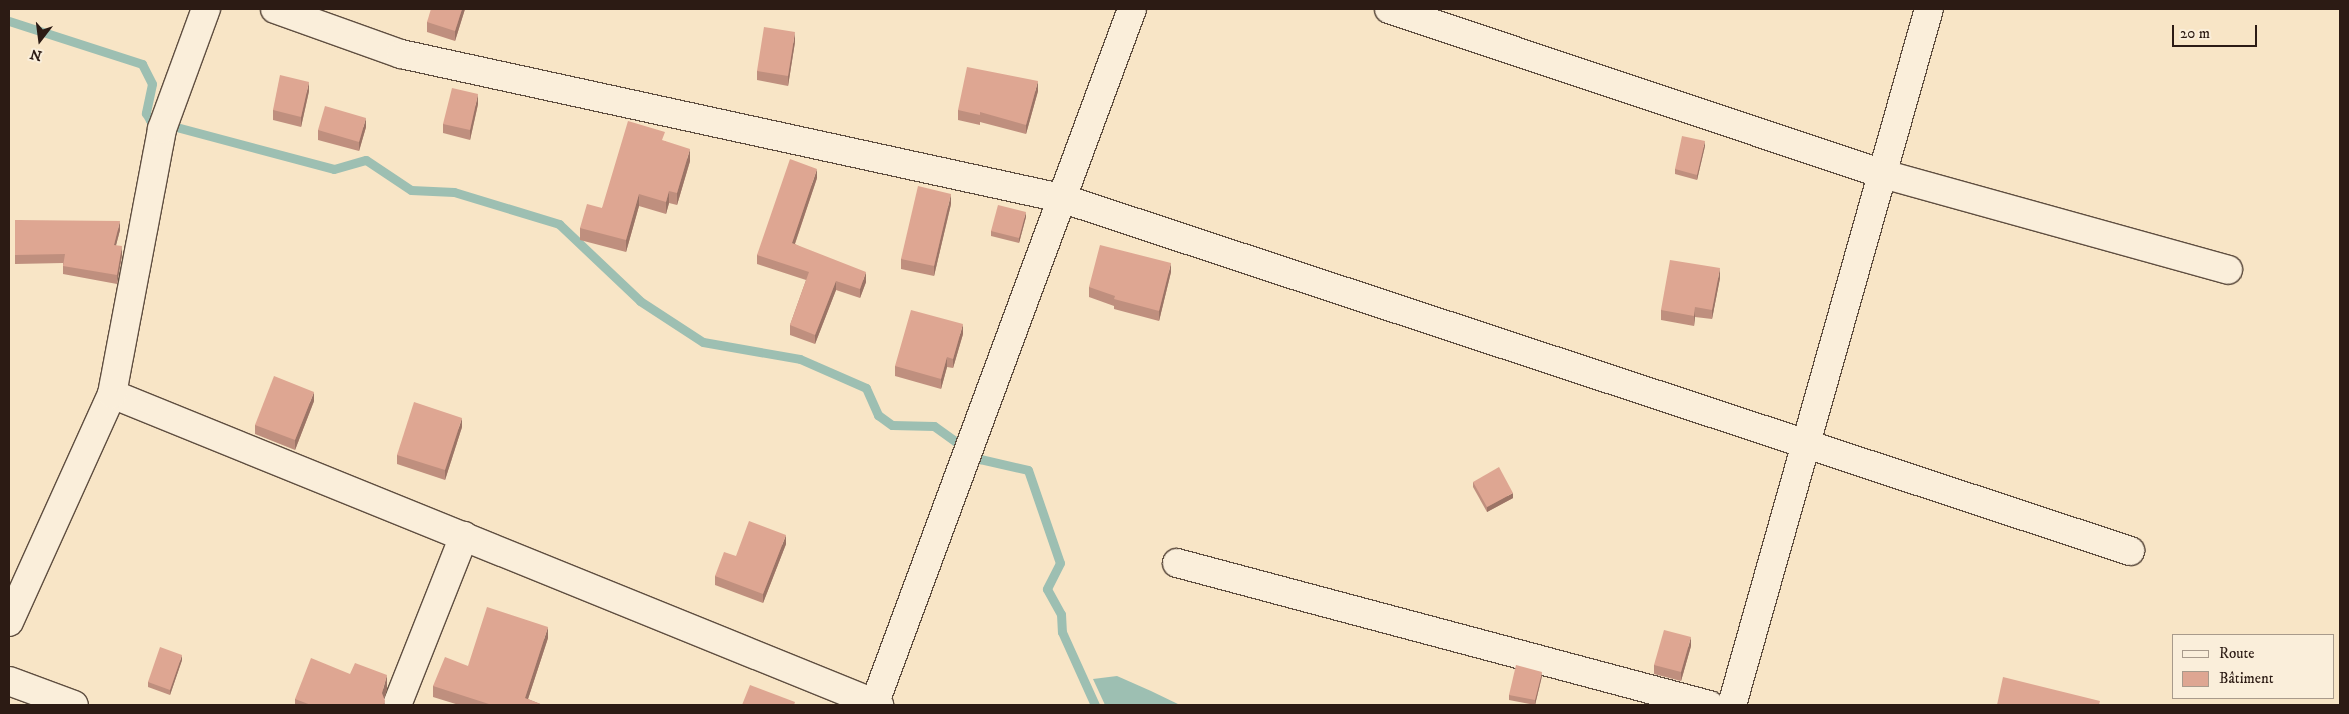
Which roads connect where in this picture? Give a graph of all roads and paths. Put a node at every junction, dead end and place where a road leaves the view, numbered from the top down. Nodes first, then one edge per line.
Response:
1 (206, 9) edge
2 (275, 9) edge
3 (1132, 9) edge
4 (1389, 9) edge
5 (1929, 9) edge
6 (1883, 174) junction
7 (1061, 198) junction
8 (2228, 270) dead end
9 (112, 394) junction
10 (1807, 442) junction
11 (464, 536) junction
12 (2130, 551) dead end
13 (1177, 564) dead end
14 (9, 622) edge
15 (9, 681) edge
16 (74, 705) edge
17 (397, 705) edge
18 (876, 705) edge
19 (1710, 705) edge
20 (1732, 705) edge

1 - 9 street
2 - 7 street
3 - 7 street
4 - 6 street
5 - 6 street
6 - 8 street
6 - 10 street
7 - 10 street
7 - 18 street
9 - 11 street
9 - 14 street
10 - 12 street
10 - 20 street
11 - 17 street
11 - 18 street
13 - 19 street
15 - 16 street

